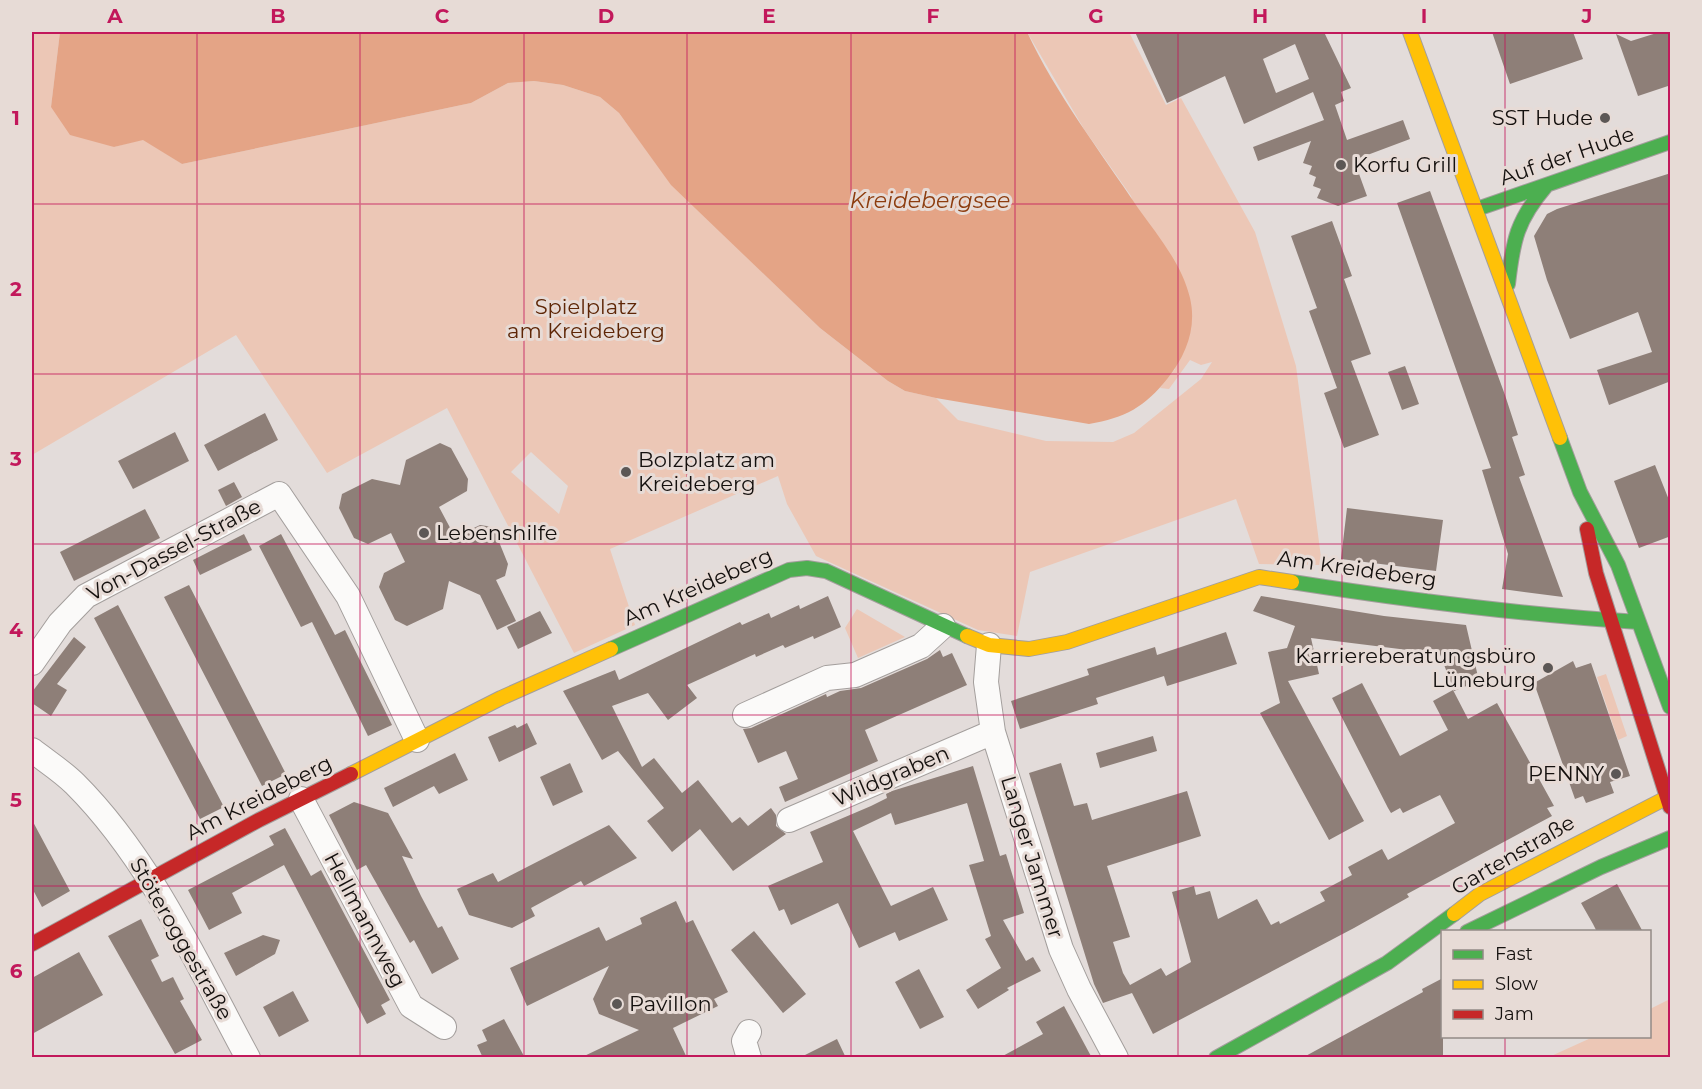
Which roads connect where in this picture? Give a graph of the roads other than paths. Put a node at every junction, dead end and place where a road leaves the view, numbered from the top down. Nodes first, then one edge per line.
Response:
1 (1410, 32) edge
2 (1671, 142) edge
3 (1546, 186) junction
4 (1477, 209) junction
5 (1506, 287) junction
6 (1580, 492) junction
7 (1612, 620) junction
8 (1639, 622) junction
9 (943, 626) junction
10 (989, 645) junction
11 (32, 663) edge
12 (1671, 707) edge
13 (746, 715) dead end
14 (993, 732) junction
15 (417, 740) junction
16 (32, 750) edge
17 (301, 799) junction
18 (1670, 800) edge
19 (789, 820) dead end
20 (1671, 838) edge
21 (150, 879) junction
22 (1471, 930) edge
23 (1441, 942) edge
24 (32, 944) edge
25 (1387, 963) junction
26 (444, 1027) dead end
27 (749, 1032) dead end
28 (248, 1058) edge
29 (749, 1058) edge
30 (1116, 1058) edge
31 (1216, 1058) edge

1 - 4 street
2 - 3 street, Auf der Hude
3 - 4 street, Auf der Hude
3 - 5 street
4 - 5 street
5 - 6 street
6 - 7 street
6 - 8 street
7 - 8 street, Am Kreideberg
7 - 10 street, Am Kreideberg
7 - 18 street
8 - 12 street
9 - 10 street, Am Kreideberg
9 - 13 street
9 - 15 street, Am Kreideberg
10 - 14 street, Langer Jammer
11 - 15 street, Von-Dassel-Straße
14 - 19 street, Wildgraben
14 - 30 street, Langer Jammer
15 - 17 street, Am Kreideberg
16 - 21 street, Stöteroggestraße
17 - 21 street, Am Kreideberg
17 - 26 street, Hellmannweg
18 - 25 street, Gartenstraße
20 - 22 street
21 - 24 street, Am Kreideberg
21 - 28 street, Stöteroggestraße
23 - 25 street, Gartenstraße
25 - 31 street, Gartenstraße
27 - 29 street

